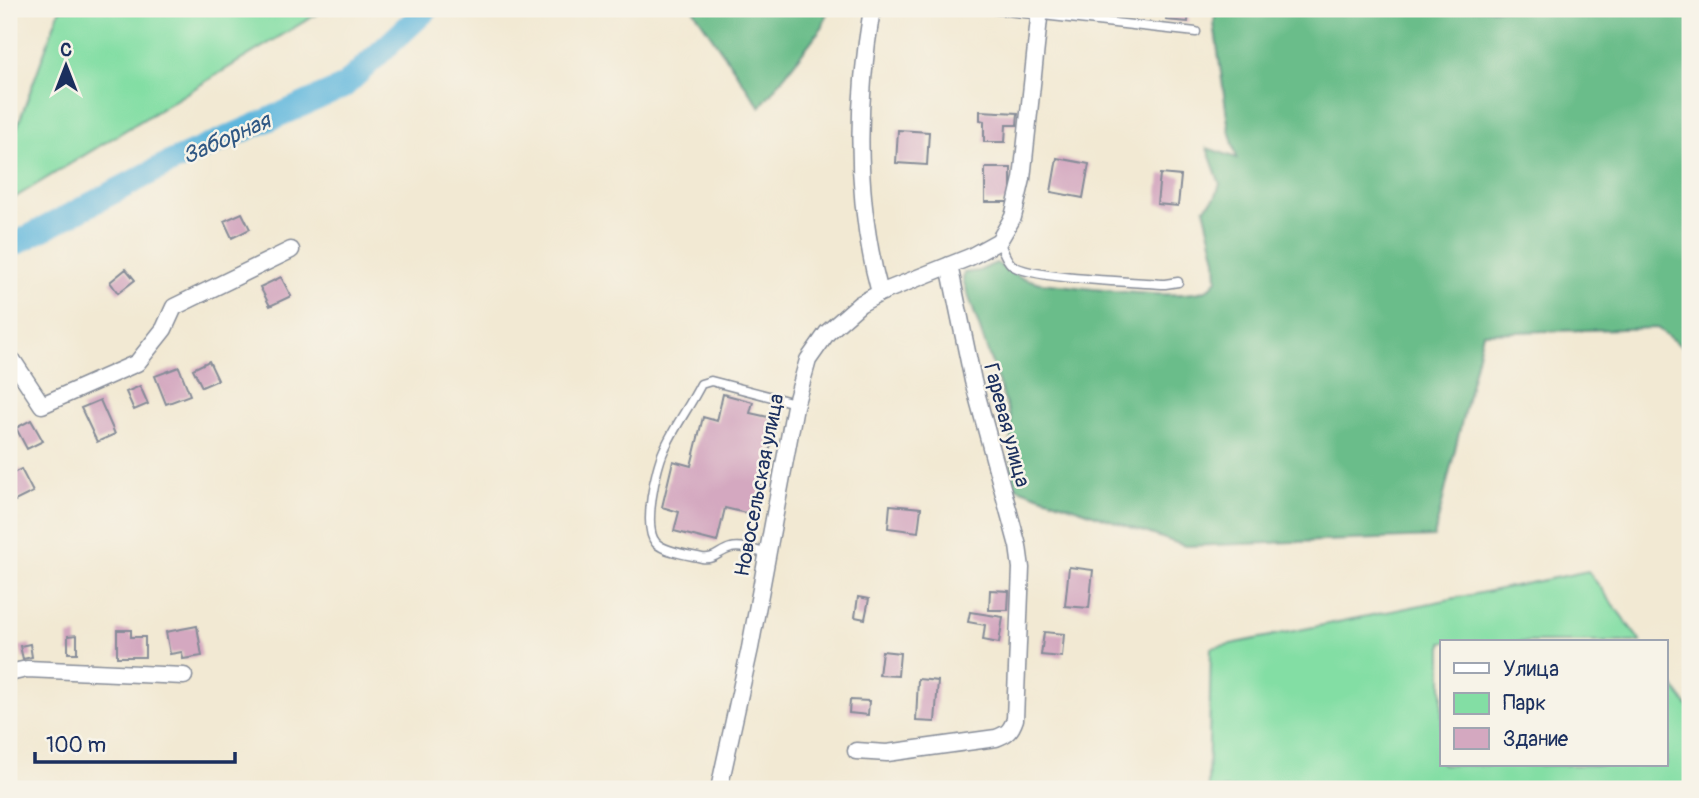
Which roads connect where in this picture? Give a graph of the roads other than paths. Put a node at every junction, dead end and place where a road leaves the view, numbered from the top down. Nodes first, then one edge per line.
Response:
1 (872, 9) edge
2 (988, 9) edge
3 (1039, 12) edge
4 (1196, 32) dead end
5 (999, 241) junction
6 (290, 250) dead end
7 (949, 265) junction
8 (1178, 282) dead end
9 (880, 293) junction
10 (9, 364) edge
11 (795, 403) junction
12 (767, 554) junction
13 (9, 673) edge
14 (184, 676) dead end
15 (856, 751) dead end
16 (719, 789) edge

1 - 9 street
2 - 3 lane
3 - 4 lane
3 - 5 street
5 - 7 street
5 - 8 lane
6 - 10 street
7 - 9 street, Новосельская улица
7 - 15 street, Гаревая улица
9 - 11 street, Новосельская улица
11 - 12 street, Новосельская улица
11 - 12 lane
12 - 16 street, Новосельская улица
13 - 14 street

